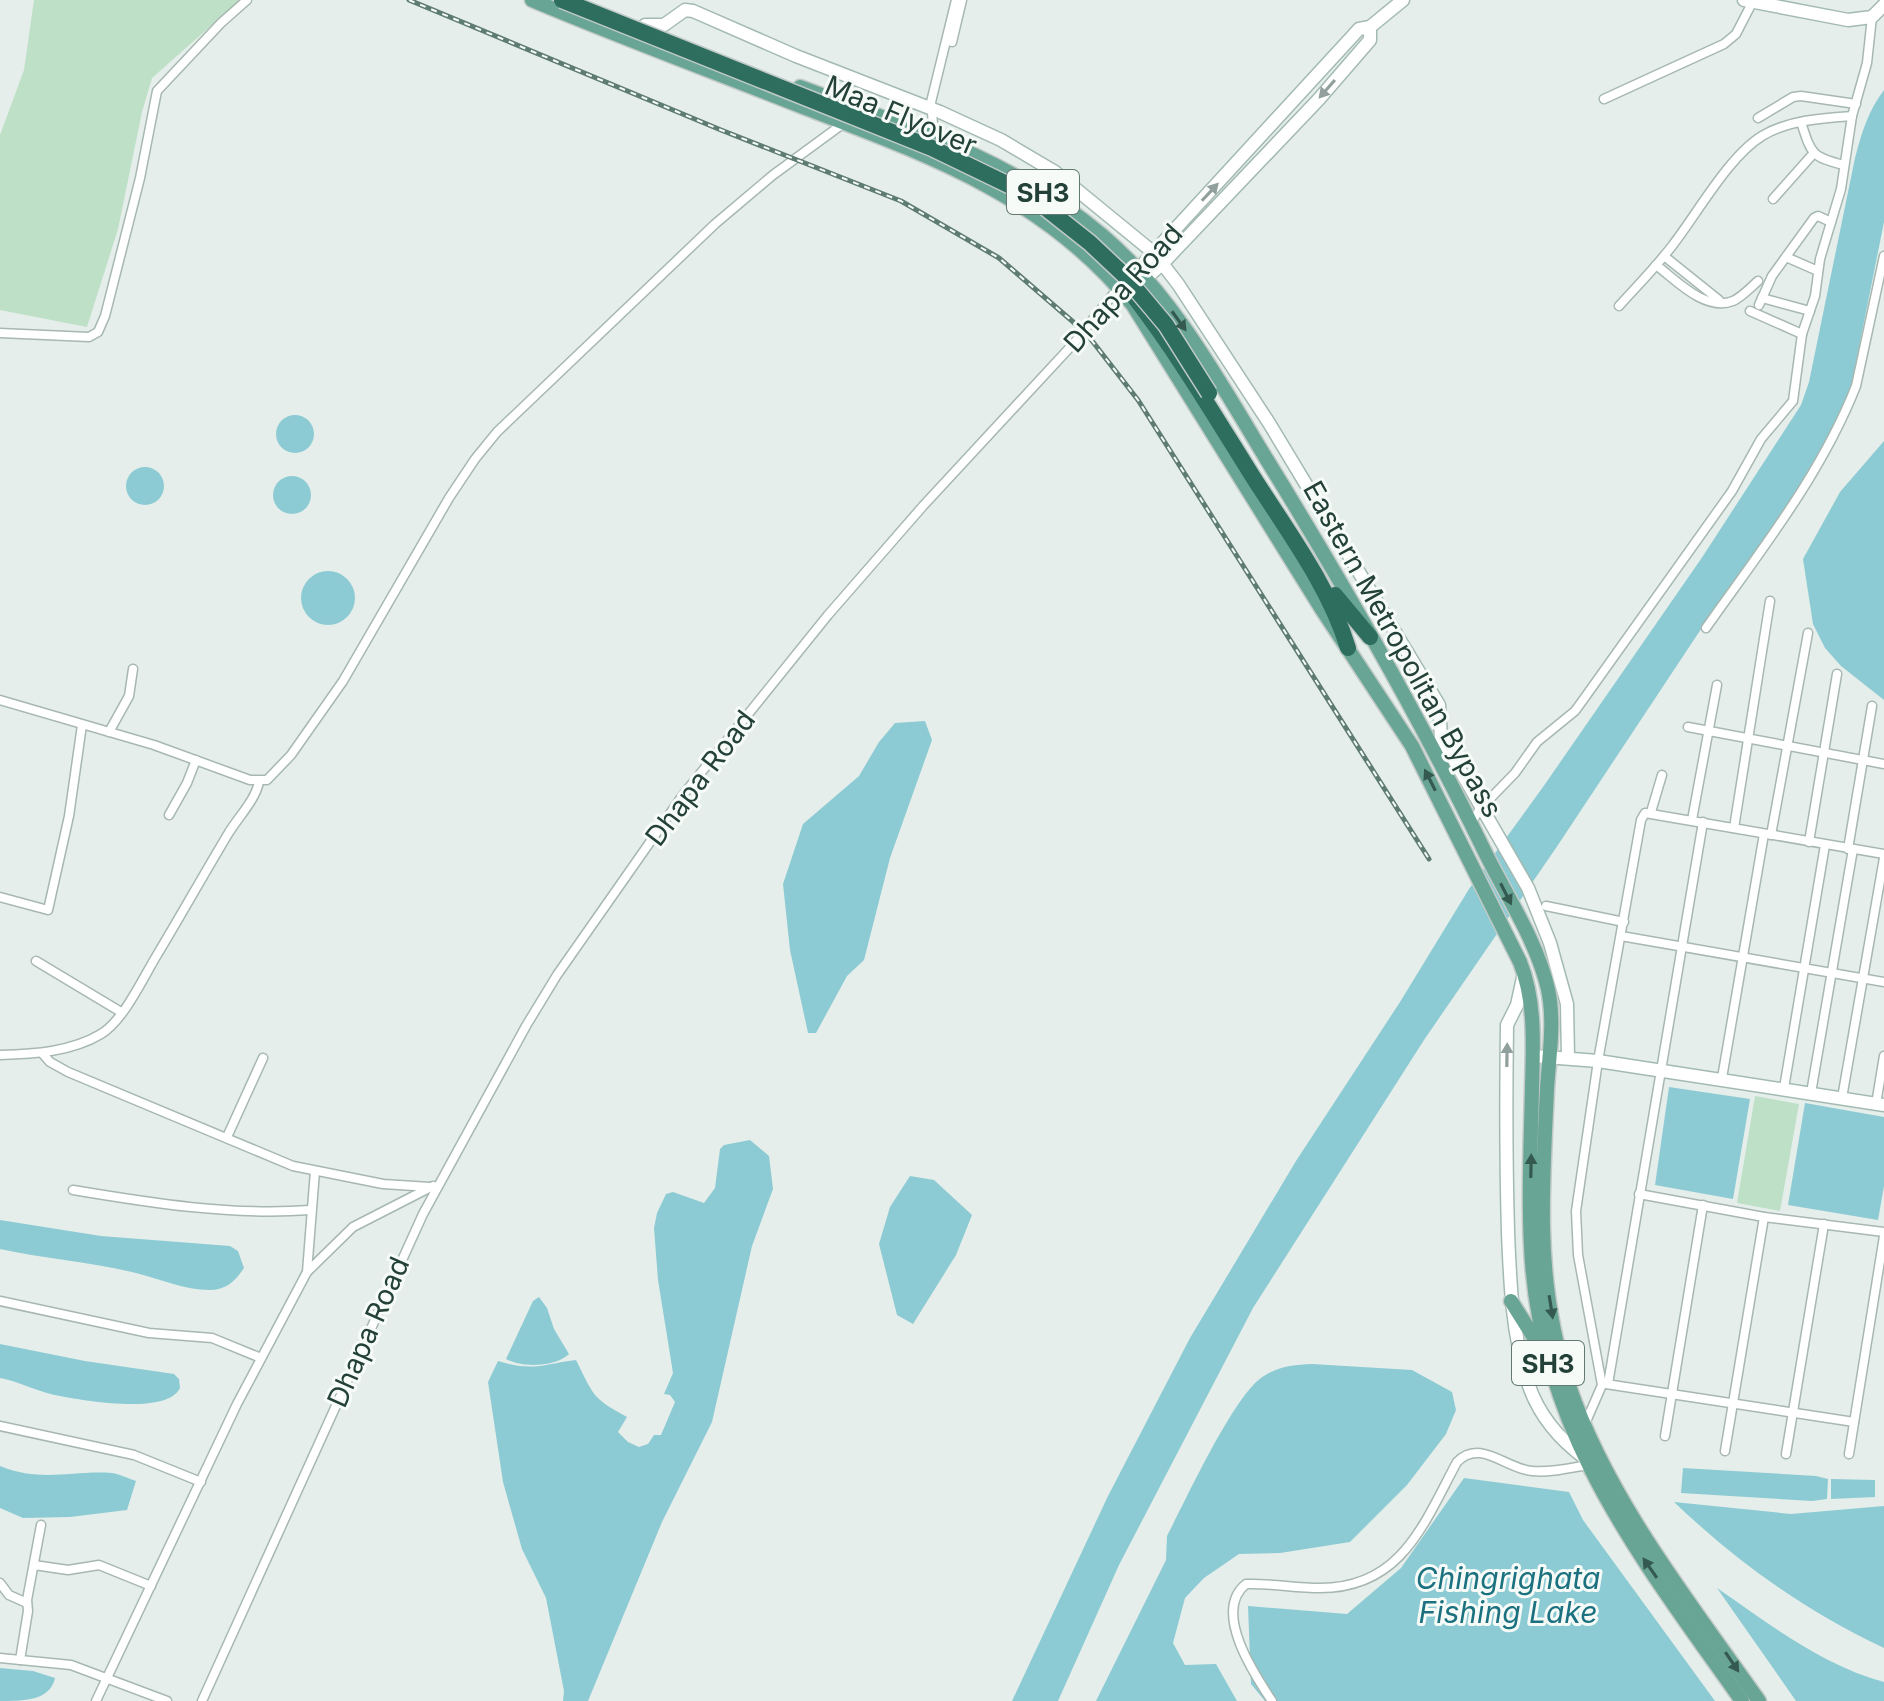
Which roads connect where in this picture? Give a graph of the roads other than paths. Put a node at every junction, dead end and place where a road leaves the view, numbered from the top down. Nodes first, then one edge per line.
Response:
1 (247, 0) edge
2 (532, 0) edge
3 (548, 0) edge
4 (562, 0) edge
5 (577, 0) edge
6 (956, 0) edge
7 (962, 0) edge
8 (1403, 0) edge
9 (1748, 2) edge
10 (1884, 5) edge
11 (1872, 17) junction
12 (645, 25) junction
13 (1604, 99) dead end
14 (1856, 104) junction
15 (933, 109) junction
16 (1852, 116) junction
17 (1758, 118) dead end
18 (1801, 122) junction
19 (845, 123) junction
20 (930, 136) junction
21 (1813, 154) junction
22 (1844, 165) junction
23 (1773, 199) dead end
24 (1831, 222) junction
25 (1664, 256) junction
26 (1884, 256) edge
27 (1786, 257) junction
28 (1158, 258) junction
29 (1656, 265) junction
30 (1818, 271) junction
31 (1142, 275) junction
32 (1758, 281) dead end
33 (1119, 287) junction
34 (1722, 302) junction
35 (1619, 306) dead end
36 (1750, 311) dead end
37 (1810, 311) junction
38 (0, 333) edge
39 (1802, 334) junction
40 (1208, 399) junction
41 (1770, 601) dead end
42 (1706, 628) dead end
43 (1808, 633) dead end
44 (1370, 637) junction
45 (1348, 648) junction
46 (133, 669) dead end
47 (1837, 674) dead end
48 (1717, 685) dead end
49 (0, 700) edge
50 (1872, 706) dead end
51 (82, 725) junction
52 (1688, 727) dead end
53 (109, 732) junction
54 (1710, 732) junction
55 (1749, 739) junction
56 (1786, 746) junction
57 (1824, 753) junction
58 (196, 760) junction
59 (1863, 760) junction
60 (1884, 764) edge
61 (1662, 775) dead end
62 (259, 782) junction
63 (1480, 809) junction
64 (1651, 812) junction
65 (169, 815) dead end
66 (1692, 820) junction
67 (1703, 822) junction
68 (1471, 823) junction
69 (1734, 828) junction
70 (1767, 834) junction
71 (1809, 842) junction
72 (1825, 845) junction
73 (1850, 849) junction
74 (1884, 856) edge
75 (1, 901) edge
76 (1546, 906) dead end
77 (1624, 922) junction
78 (1621, 936) junction
79 (1682, 946) junction
80 (1743, 957) junction
81 (36, 961) dead end
82 (1804, 968) junction
83 (1524, 973) junction
84 (1832, 973) junction
85 (1862, 979) junction
86 (1884, 982) edge
87 (121, 1012) junction
88 (42, 1053) junction
89 (0, 1055) edge
90 (1533, 1056) junction
91 (1884, 1056) edge
92 (1550, 1057) junction
93 (1568, 1057) junction
94 (263, 1058) dead end
95 (1598, 1061) junction
96 (1659, 1071) junction
97 (1722, 1078) junction
98 (1784, 1088) junction
99 (1811, 1093) junction
100 (1842, 1098) junction
101 (1880, 1105) edge
102 (227, 1137) junction
103 (315, 1171) junction
104 (436, 1185) junction
105 (73, 1190) dead end
106 (1639, 1194) junction
107 (1703, 1205) junction
108 (310, 1210) junction
109 (1764, 1217) junction
110 (1824, 1224) junction
111 (1884, 1234) edge
112 (1882, 1265) edge
113 (307, 1272) junction
114 (0, 1301) edge
115 (1511, 1301) junction
116 (1547, 1357) junction
117 (261, 1358) junction
118 (1605, 1384) junction
119 (1672, 1393) junction
120 (1734, 1403) junction
121 (1792, 1413) junction
122 (1854, 1422) junction
123 (1585, 1424) junction
124 (0, 1426) edge
125 (1665, 1436) dead end
126 (1725, 1451) dead end
127 (1786, 1454) dead end
128 (1849, 1454) dead end
129 (1587, 1462) junction
130 (201, 1482) junction
131 (41, 1525) dead end
132 (34, 1565) junction
133 (0, 1583) edge
134 (151, 1586) junction
135 (27, 1603) junction
136 (0, 1658) edge
137 (20, 1660) junction
138 (107, 1677) junction
139 (96, 1701) edge
140 (167, 1701) edge
141 (202, 1701) edge
142 (1272, 1701) edge
143 (1742, 1701) edge
144 (1759, 1701) edge

1 - 38 street
2 - 19 main road, SH3
3 - 40 highway, Maa Flyover, bridge
4 - 40 highway, Maa Flyover, bridge
5 - 12 main road, Eastern Metropolitan Bypass / SH3
6 - 15 street
7 - 15 street
8 - 28 street, Dhapa Road
9 - 11 street
9 - 13 street
10 - 11 street
11 - 14 street
12 - 15 street
12 - 20 main road, Eastern Metropolitan Bypass / SH3
14 - 16 street
14 - 17 street
15 - 20 street
15 - 28 street
16 - 18 street
16 - 22 street
18 - 21 street
18 - 25 street
19 - 33 main road, SH3
19 - 62 street
20 - 31 main road, Eastern Metropolitan Bypass / SH3
21 - 22 street
21 - 23 street
22 - 24 street
24 - 27 street
24 - 30 street
25 - 29 street
25 - 34 street
26 - 42 street
27 - 30 street
27 - 37 street
28 - 31 street, Dhapa Road
28 - 63 street
29 - 34 street
29 - 35 street
30 - 37 street
31 - 33 street, Dhapa Road
31 -> 44 main road, Eastern Metropolitan Bypass / SH3
32 - 34 street
33 - 45 main road, Eastern Metropolitan Bypass / SH3
33 - 104 street, Dhapa Road
36 - 39 street
37 - 39 street
39 - 63 street
40 - 44 highway, Maa Flyover
40 - 45 highway, Maa Flyover
41 - 55 street
43 - 56 street
44 - 68 main road, Eastern Metropolitan Bypass / SH3
83 -> 45 main road, Eastern Metropolitan Bypass / SH3
46 - 53 street
47 - 57 street
48 - 54 street
49 - 51 street
50 - 59 street
51 - 53 street
51 - 75 street
52 - 54 street
53 - 58 street
54 - 55 street
54 - 66 street
55 - 56 street
55 - 69 street
56 - 57 street
56 - 70 street
57 - 59 street
57 - 71 street
58 - 62 street
58 - 65 street
59 - 60 street
59 - 73 street
61 - 64 street
62 - 87 street
63 - 68 street
63 - 93 street
64 - 66 street
64 - 77 street
66 - 67 street
67 - 69 street
67 - 79 street
68 -> 92 main road, Eastern Metropolitan Bypass / SH3
69 - 70 street
70 - 71 street
70 - 80 street
71 - 72 street
72 - 73 street
72 - 82 street
73 - 74 street
73 - 84 street
74 - 85 street
76 - 77 street
77 - 78 street
78 - 79 street
78 - 95 street
79 - 80 street
79 - 96 street
80 - 82 street
80 - 97 street
81 - 87 street
82 - 84 street
82 - 98 street
83 - 90 main road, SH3
115 -> 83 street
84 - 85 street
84 - 99 street
85 - 86 street
85 - 100 street
87 - 88 street
88 - 89 street
88 - 102 street
90 - 92 street
116 -> 90 main road, SH3
91 - 101 street
92 - 93 street
92 -> 123 main road, Eastern Metropolitan Bypass / SH3
93 - 95 street
94 - 102 street
95 - 96 street
95 - 118 street
96 - 97 street
96 - 106 street
97 - 98 street
98 - 99 street
99 - 100 street
100 - 101 street
102 - 103 street
103 - 104 street
103 - 108 street
104 - 113 street
104 - 141 street, Dhapa Road
105 - 108 street
106 - 107 street
106 - 118 street
107 - 109 street
107 - 119 street
108 - 113 street
109 - 110 street
109 - 120 street
110 - 111 street
110 - 121 street
111 - 112 street
112 - 122 street
113 - 117 street
114 - 117 street
115 - 116 main road
115 - 129 street
116 - 129 main road, SH3
117 - 130 street
118 - 119 street
118 - 123 street
119 - 120 street
119 - 125 street
120 - 121 street
120 - 126 street
121 - 122 street
121 - 127 street
122 - 128 street
123 -> 144 main road, Eastern Metropolitan Bypass / SH3
124 - 130 street
129 - 142 street
143 -> 129 main road, SH3
130 - 134 street
131 - 132 street
132 - 134 street
132 - 135 street
133 - 135 street
134 - 138 street
135 - 137 street
136 - 137 street
137 - 138 street
138 - 139 street
138 - 140 street

